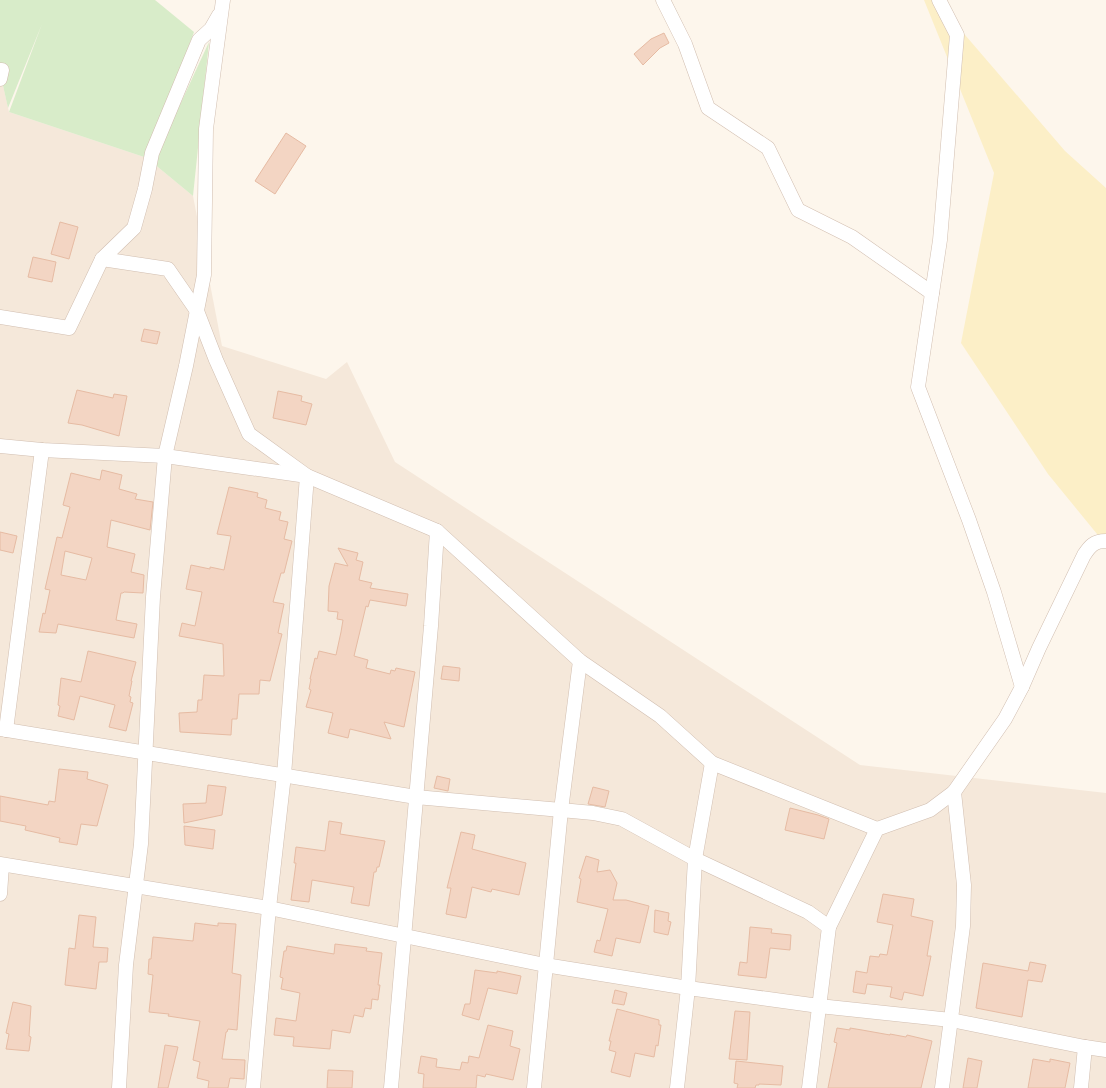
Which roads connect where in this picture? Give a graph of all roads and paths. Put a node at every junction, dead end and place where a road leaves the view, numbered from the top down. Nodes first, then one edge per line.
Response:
1 (663, 0) edge
2 (939, 0) edge
3 (222, 6) edge
4 (0, 70) edge
5 (0, 79) edge
6 (102, 259) junction
7 (932, 293) junction
8 (197, 310) junction
9 (0, 317) edge
10 (0, 446) edge
11 (42, 450) junction
12 (165, 456) junction
13 (307, 476) junction
14 (437, 531) junction
15 (1106, 541) edge
16 (580, 661) junction
17 (1022, 687) junction
18 (3, 729) edge
19 (146, 753) junction
20 (712, 763) junction
21 (284, 775) junction
22 (954, 792) junction
23 (416, 797) junction
24 (561, 810) junction
25 (877, 829) junction
26 (695, 859) junction
27 (1, 864) edge
28 (136, 886) junction
29 (0, 894) edge
30 (269, 908) junction
31 (829, 927) junction
32 (404, 936) junction
33 (545, 965) junction
34 (688, 988) junction
35 (818, 1006) junction
36 (951, 1020) junction
37 (1086, 1047) junction
38 (1106, 1050) edge
39 (119, 1088) edge
40 (253, 1088) edge
41 (392, 1088) edge
42 (534, 1088) edge
43 (677, 1088) edge
44 (809, 1088) edge
45 (942, 1088) edge
46 (1081, 1088) edge

1 - 7 street
2 - 7 street
3 - 6 street
3 - 8 street
4 - 5 street
6 - 8 street
6 - 9 street
7 - 17 street
8 - 12 street
8 - 13 street
10 - 11 street
11 - 12 street
11 - 18 street
12 - 13 street
12 - 19 street
13 - 14 street
13 - 21 street
14 - 16 street
14 - 23 street
15 - 17 street
16 - 20 street
16 - 24 street
17 - 22 street
18 - 19 street
19 - 21 street
19 - 28 street
20 - 25 street
20 - 26 street
21 - 23 street
21 - 30 street
22 - 25 street
22 - 36 street
23 - 24 street
23 - 32 street
24 - 26 street
24 - 33 street
25 - 31 street
26 - 31 street
26 - 34 street
27 - 28 street
27 - 29 street
28 - 30 street
28 - 39 street
30 - 32 street
30 - 40 street
31 - 35 street
32 - 33 street
32 - 41 street
33 - 34 street
33 - 42 street
34 - 35 street
34 - 43 street
35 - 36 street
35 - 44 street
36 - 37 street
36 - 45 street
37 - 38 street
37 - 46 street

